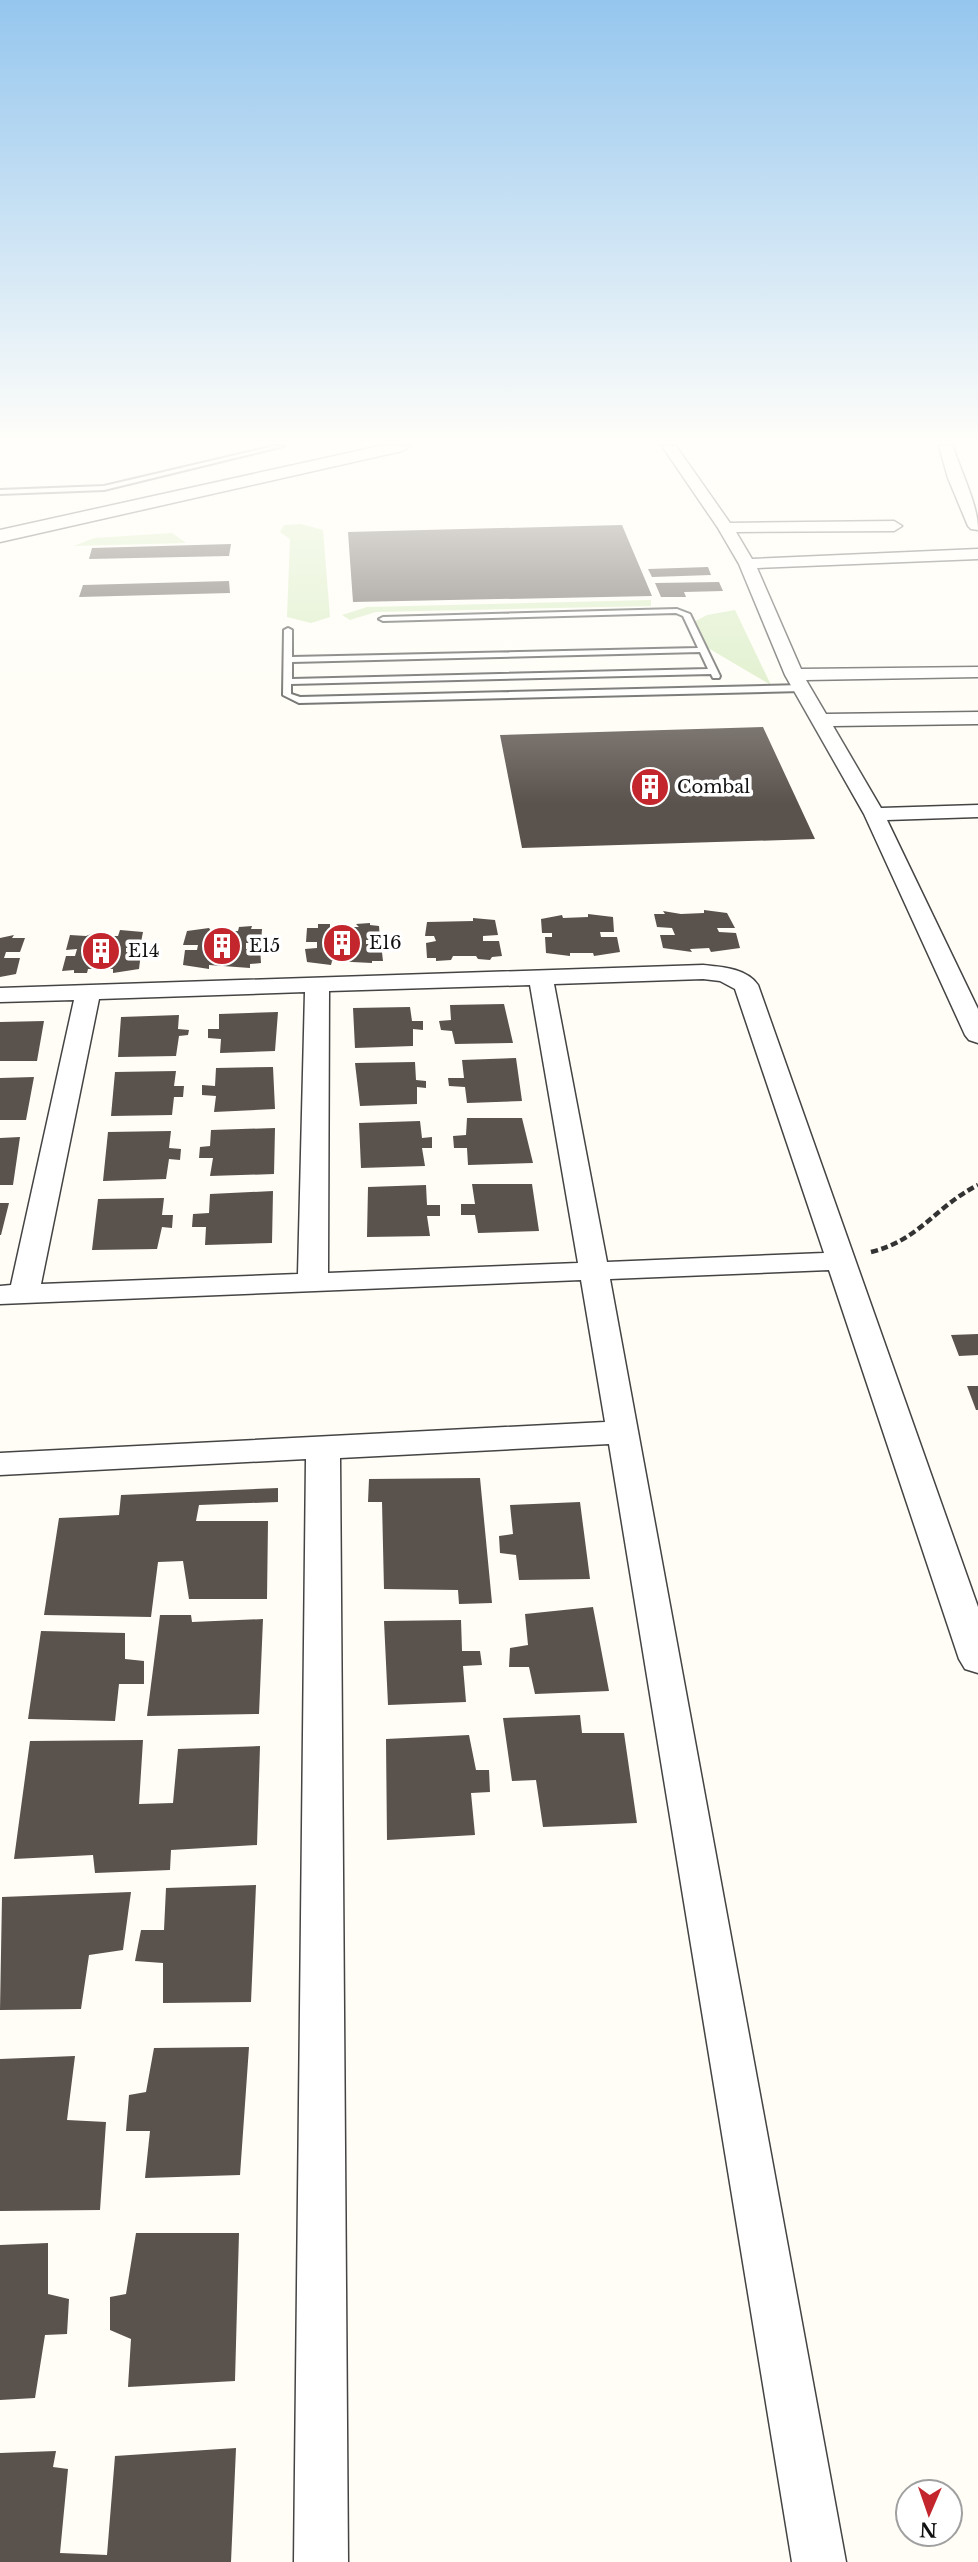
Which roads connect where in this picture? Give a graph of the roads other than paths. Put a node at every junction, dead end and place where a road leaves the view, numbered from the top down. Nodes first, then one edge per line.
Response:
1 (748, 566) edge
2 (383, 620) dead end
3 (288, 630) dead end
4 (679, 632) dead end
5 (693, 632) junction
6 (288, 643) junction
7 (302, 643) dead end
8 (522, 650) junction
9 (701, 650) junction
10 (289, 660) junction
11 (713, 671) junction
12 (978, 671) edge
13 (528, 675) junction
14 (288, 682) junction
15 (798, 682) junction
16 (722, 690) junction
17 (978, 718) edge
18 (818, 720) junction
19 (978, 811) edge
20 (874, 814) junction
21 (541, 977) junction
22 (317, 984) junction
23 (88, 992) junction
24 (0, 995) edge
25 (978, 1035) edge
26 (841, 1261) junction
27 (592, 1272) junction
28 (313, 1284) junction
29 (12, 1294) edge
30 (623, 1432) junction
31 (323, 1448) junction
32 (0, 1467) edge
33 (978, 1659) edge
34 (321, 2562) edge
35 (818, 2562) edge

1 - 15 street
2 - 5 lane
3 - 6 lane
4 - 5 lane
5 - 9 lane
6 - 7 lane
6 - 10 lane
8 - 9 lane
8 - 10 lane
8 - 13 lane
9 - 11 lane
10 - 14 lane
11 - 13 lane
11 - 16 lane
12 - 15 street
13 - 14 lane
14 - 16 lane
15 - 16 lane
15 - 18 street
17 - 18 street
18 - 20 street
19 - 20 street
20 - 25 street
21 - 22 street
21 - 26 street
21 - 27 street
22 - 23 street
22 - 28 street
23 - 24 street
23 - 29 street
26 - 27 street
26 - 33 street
27 - 28 street
27 - 30 street
28 - 29 street
30 - 31 street
30 - 35 street
31 - 32 street
31 - 34 street

